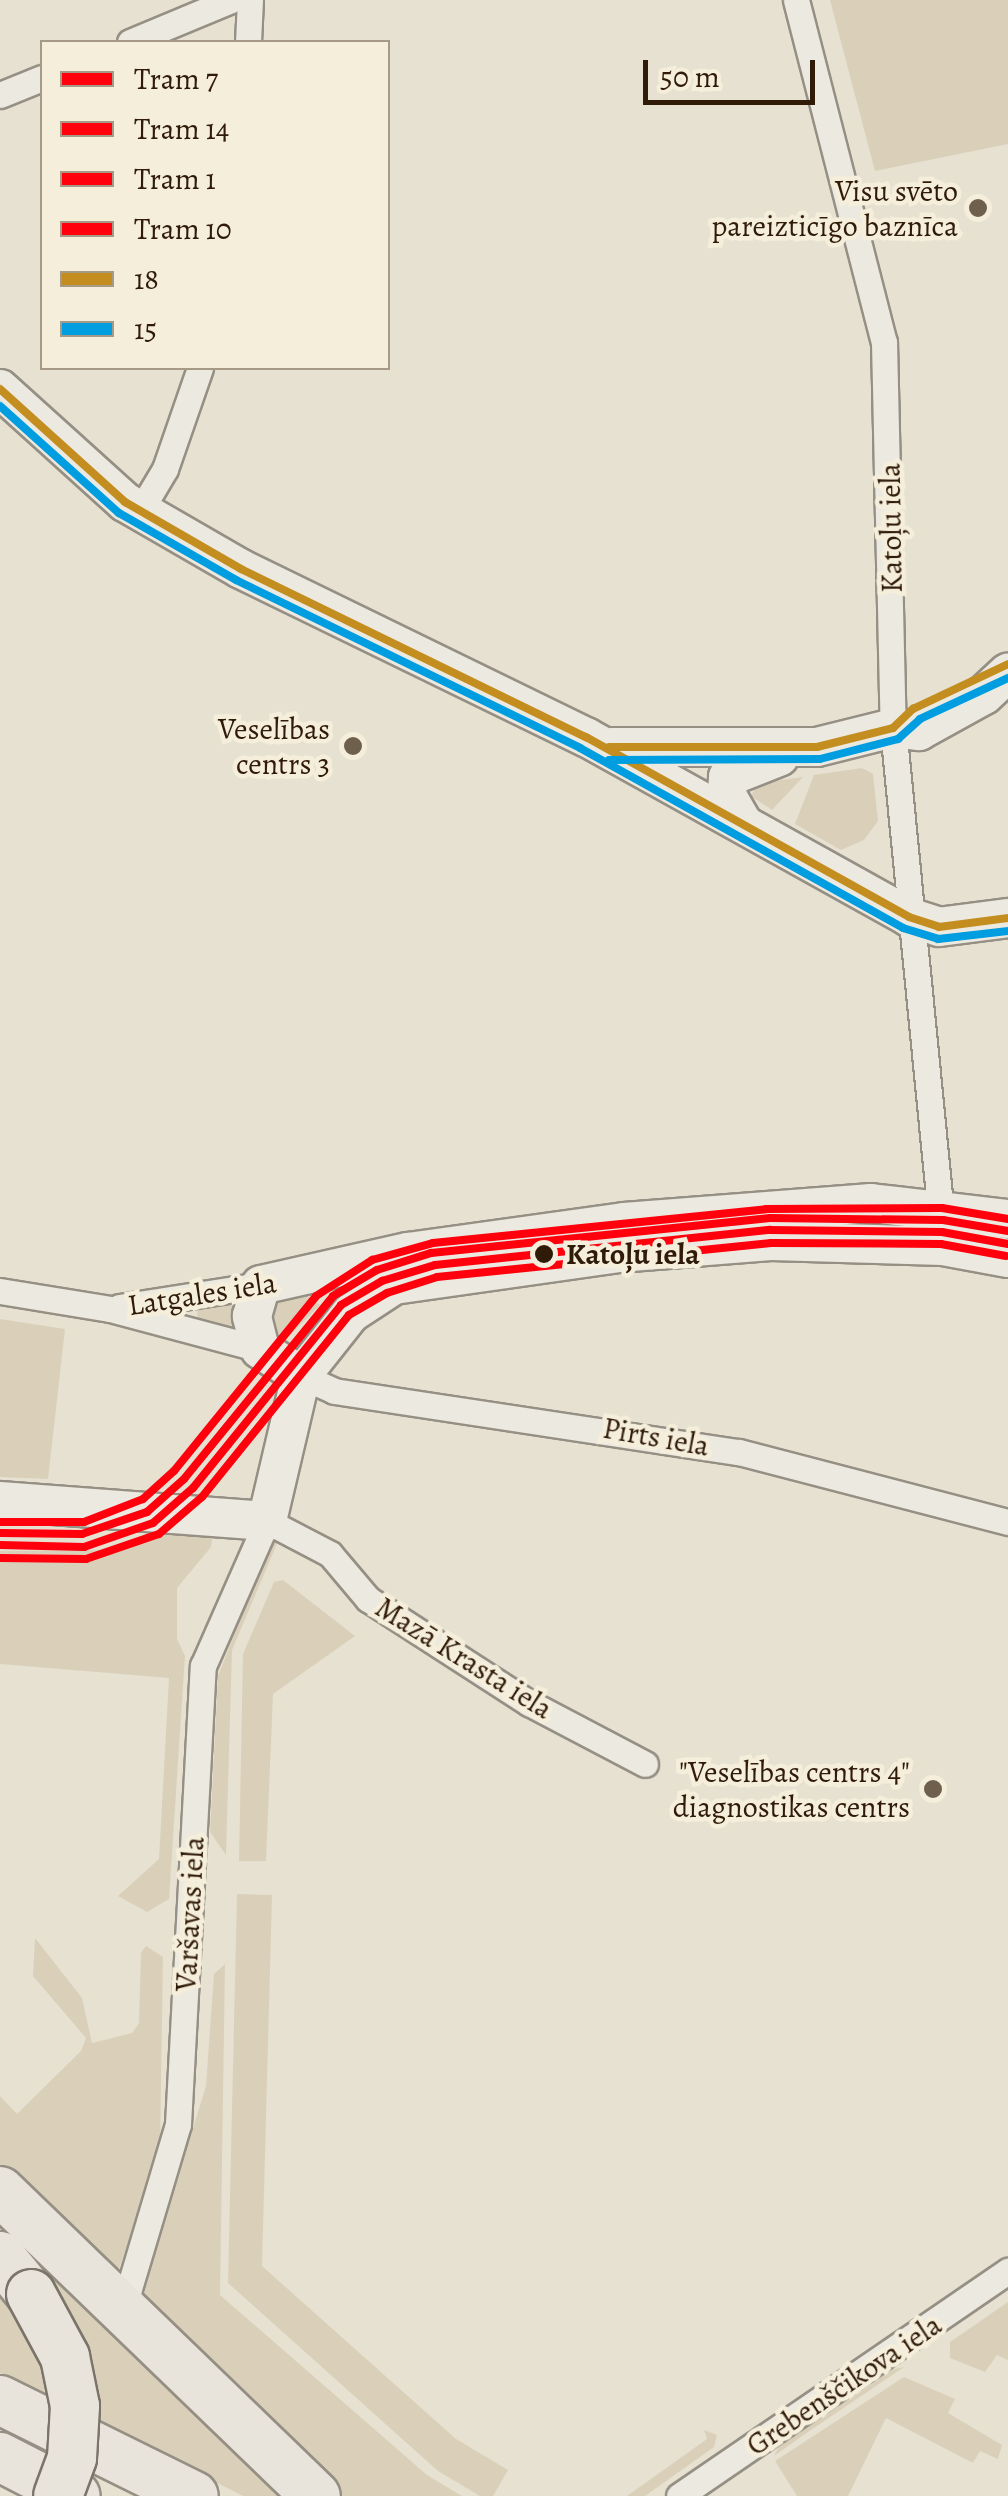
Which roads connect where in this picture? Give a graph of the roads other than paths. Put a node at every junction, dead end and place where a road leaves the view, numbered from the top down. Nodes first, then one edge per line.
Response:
1 (231, 0) edge
2 (250, 0) edge
3 (796, 0) edge
4 (135, 40) edge
5 (248, 40) edge
6 (40, 79) edge
7 (0, 95) edge
8 (199, 370) edge
9 (0, 389) edge
10 (140, 512) junction
11 (1008, 664) edge
12 (1008, 673) edge
13 (893, 728) junction
14 (604, 746) junction
15 (818, 747) junction
16 (742, 820) junction
17 (910, 917) junction
18 (1008, 918) edge
19 (940, 1207) junction
20 (1008, 1219) edge
21 (942, 1246) junction
22 (1008, 1258) edge
23 (262, 1284) junction
24 (0, 1292) edge
25 (110, 1309) junction
26 (260, 1349) junction
27 (300, 1376) junction
28 (0, 1501) edge
29 (268, 1521) junction
30 (1008, 1522) edge
31 (645, 1764) dead end
32 (0, 2191) edge
33 (0, 2256) edge
34 (1008, 2271) edge
35 (108, 2300) junction
36 (0, 2400) edge
37 (0, 2457) edge
38 (58, 2496) edge
39 (76, 2496) edge
40 (194, 2496) edge
41 (316, 2496) edge
42 (679, 2496) edge

1 - 4 street
2 - 5 street
3 - 13 street, Katoļu iela
6 - 7 street
8 - 10 street
9 - 10 street
10 - 14 street
11 - 13 street
12 - 13 street
13 - 15 street
13 - 17 street, Katoļu iela
14 - 15 street
14 - 16 street
15 - 16 street
16 - 17 street
17 - 18 street
17 - 19 street, Katoļu iela
19 - 20 street, Latgales iela
19 - 21 street, Katoļu iela
19 - 23 street, Latgales iela
21 - 22 street
21 - 27 street
23 - 25 street, Latgales iela
23 - 26 street
24 - 25 street, Latgales iela
25 - 26 street, Latgales iela
26 - 27 street, Latgales iela
27 - 29 street
27 - 30 street, Pirts iela
28 - 29 street, Mazā Krasta iela
29 - 31 street, Mazā Krasta iela
29 - 35 street, Varšavas iela
32 - 35 highway
33 - 38 highway, bridge
34 - 42 street, Grebenščikova iela
35 - 41 highway
36 - 40 highway
37 - 39 highway

